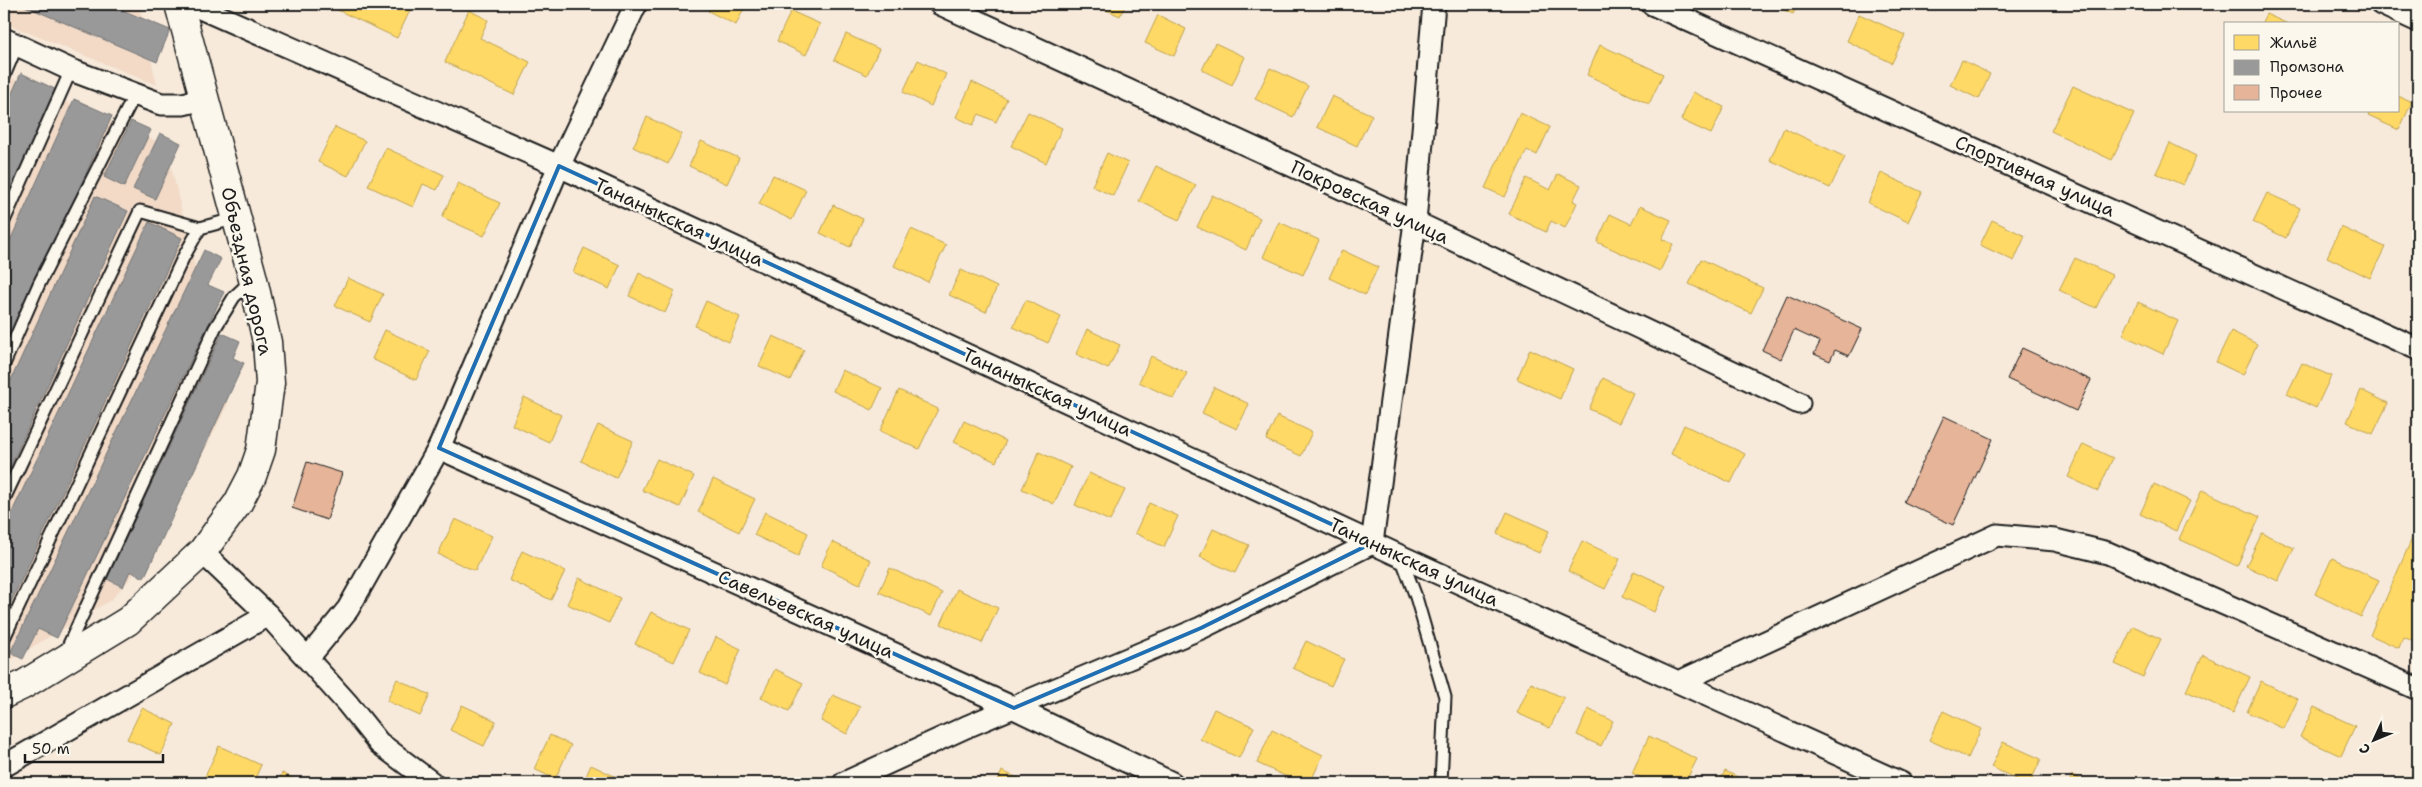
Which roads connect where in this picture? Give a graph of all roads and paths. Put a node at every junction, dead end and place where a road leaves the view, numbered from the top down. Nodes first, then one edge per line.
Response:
1 (179, 4) edge
2 (191, 4) edge
3 (636, 4) edge
4 (940, 4) edge
5 (1434, 4) edge
6 (1652, 4) edge
7 (2382, 4) edge
8 (2418, 21) edge
9 (10, 42) edge
10 (71, 70) junction
11 (4, 76) edge
12 (134, 96) junction
13 (204, 99) junction
14 (559, 166) junction
15 (236, 218) junction
16 (4, 221) edge
17 (1415, 222) junction
18 (200, 228) junction
19 (253, 279) junction
20 (2418, 349) edge
21 (4, 364) edge
22 (1799, 403) dead end
23 (439, 448) junction
24 (4, 499) edge
25 (1372, 543) junction
26 (202, 552) junction
27 (1400, 556) junction
28 (268, 615) junction
29 (4, 638) edge
30 (308, 658) junction
31 (61, 662) junction
32 (1679, 682) junction
33 (2418, 689) edge
34 (4, 694) edge
35 (1014, 708) junction
36 (4, 766) edge
37 (432, 783) edge
38 (844, 783) edge
39 (1172, 783) edge
40 (1441, 783) edge
41 (1901, 783) edge

1 - 13 main road, Объездная дорога
2 - 14 street, Тананыкская улица
3 - 14 street
4 - 17 street, Покровская улица
5 - 17 street
6 - 20 street, Спортивная улица
7 - 8 street
9 - 10 street
9 - 11 lane
10 - 12 street
10 - 16 lane
12 - 13 street
12 - 21 lane
13 - 15 main road, Объездная дорога
14 - 23 street
14 - 25 street, Тананыкская улица
15 - 18 lane
15 - 19 main road, Объездная дорога
17 - 22 street, Покровская улица
17 - 25 street
18 - 24 lane
18 - 29 lane
19 - 26 main road, Объездная дорога
19 - 31 lane
23 - 30 street
23 - 35 street, Савельевская улица
25 - 27 street, Тананыкская улица
25 - 35 street
26 - 28 street
26 - 31 main road, Объездная дорога
27 - 32 street, Тананыкская улица
27 - 40 lane
28 - 30 street
28 - 36 street
30 - 37 street
31 - 34 main road, Объездная дорога
32 - 33 street
32 - 41 street, Тананыкская улица
35 - 38 street
35 - 39 street, Савельевская улица

